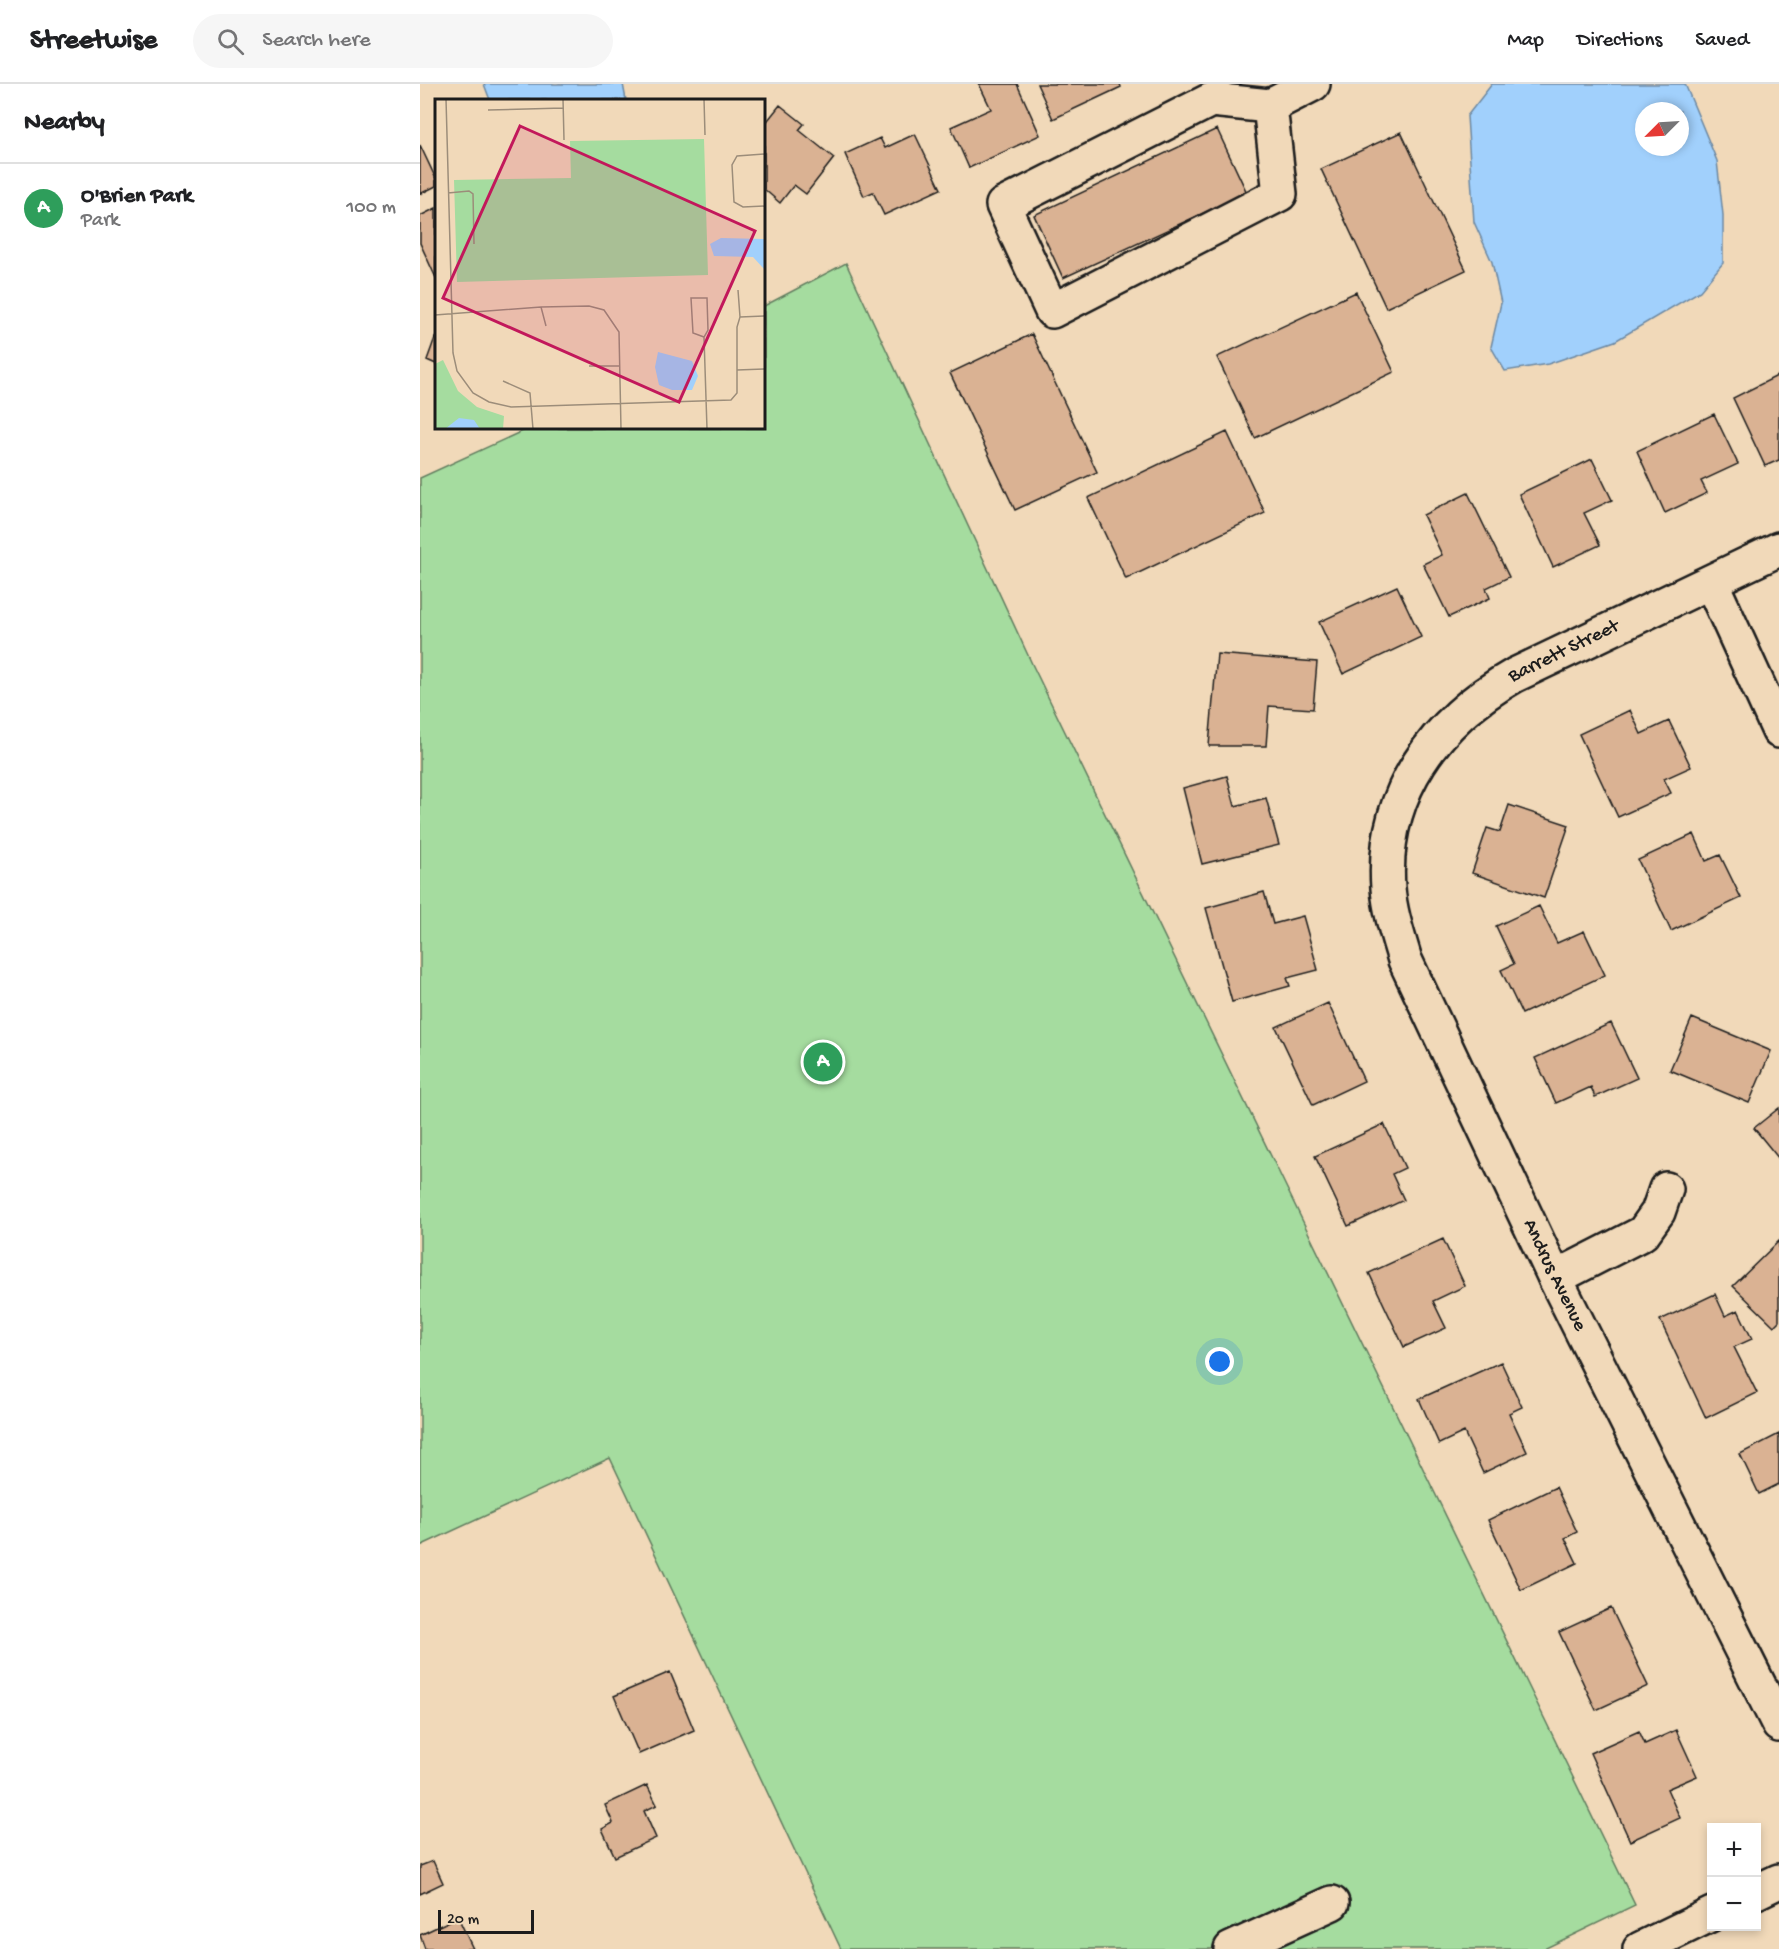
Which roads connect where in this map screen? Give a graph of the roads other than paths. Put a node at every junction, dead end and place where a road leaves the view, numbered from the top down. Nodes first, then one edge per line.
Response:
1 (1313, 84) edge
2 (1270, 106) junction
3 (1779, 549) edge
4 (1711, 582) junction
5 (1779, 731) edge
6 (1397, 810) joint
7 (1666, 1189) dead end
8 (1555, 1278) junction
9 (1779, 1725) edge
10 (1779, 1881) edge
11 (1761, 1890) edge
12 (1332, 1903) dead end
13 (1707, 1916) edge
14 (1231, 1949) edge
15 (1640, 1949) edge

1 - 2 street
2 - 2 street
3 - 4 street, Barrett Street
4 - 5 street
4 - 6 street, Barrett Street
6 - 8 street, Andrus Avenue
7 - 8 street
8 - 9 street, Andrus Avenue
10 - 11 street
12 - 14 street
13 - 15 street

